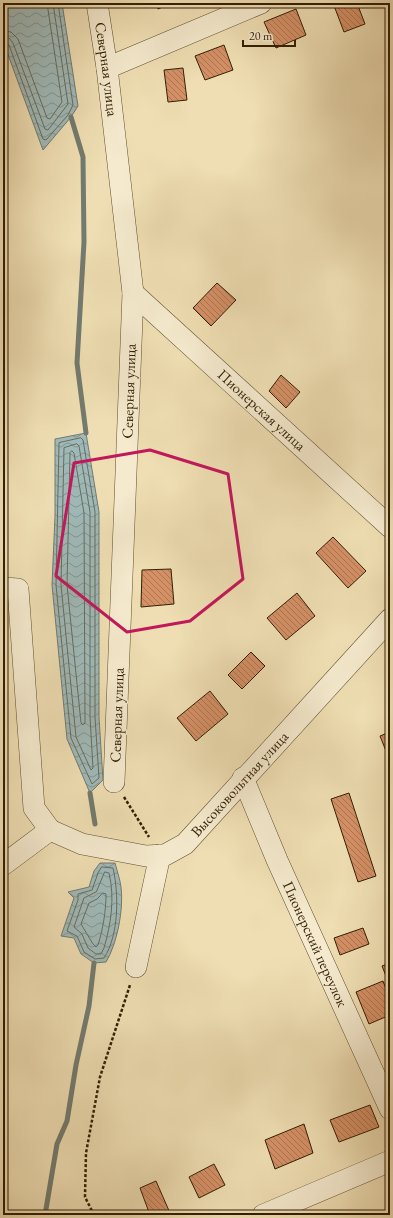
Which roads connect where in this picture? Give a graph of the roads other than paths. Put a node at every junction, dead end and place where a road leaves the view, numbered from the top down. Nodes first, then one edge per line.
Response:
1 (97, 3) edge
2 (261, 3) edge
3 (107, 68) junction
4 (133, 293) junction
5 (390, 527) edge
6 (3, 588) edge
7 (390, 619) edge
8 (243, 778) junction
9 (114, 782) road end
10 (50, 830) junction
11 (156, 848) junction
12 (3, 865) edge
13 (136, 967) road end
14 (390, 1108) edge
15 (390, 1161) edge
16 (263, 1215) edge

1 - 3 street, Северная улица
2 - 3 street
3 - 4 street, Северная улица
4 - 5 street, Пионерская улица
4 - 9 street, Северная улица
6 - 10 street
7 - 8 street, Высоковольтная улица
8 - 11 street, Высоковольтная улица
8 - 14 street, Пионерский переулок
10 - 11 street, Высоковольтная улица
10 - 12 street
11 - 13 street
15 - 16 street

